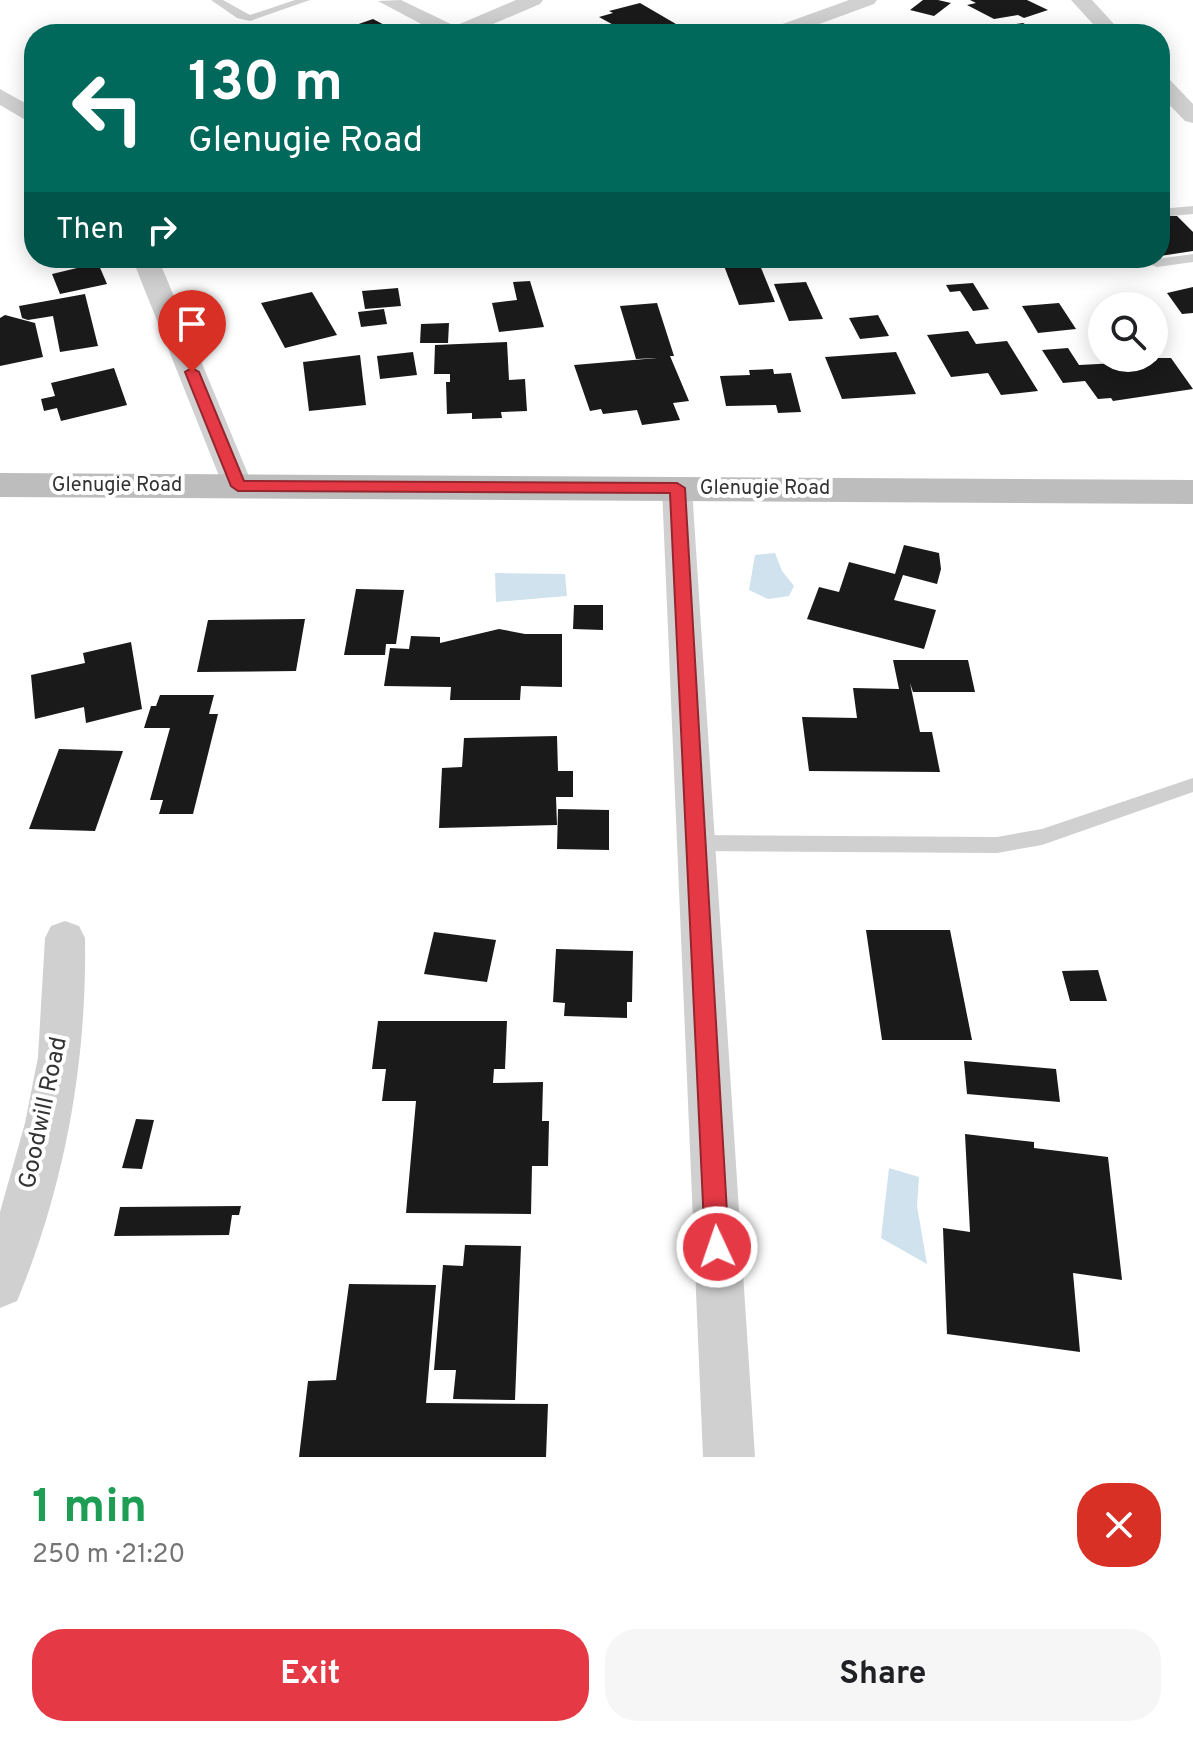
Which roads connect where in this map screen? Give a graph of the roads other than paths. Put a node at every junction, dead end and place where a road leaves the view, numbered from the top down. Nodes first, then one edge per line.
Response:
1 (216, 0) edge
2 (305, 0) edge
3 (533, 0) edge
4 (867, 0) edge
5 (1081, 0) edge
6 (388, 1) edge
7 (433, 24) edge
8 (477, 24) edge
9 (801, 24) edge
10 (1104, 24) edge
11 (1170, 93) edge
12 (0, 95) edge
13 (24, 111) edge
14 (1193, 116) edge
15 (1193, 210) edge
16 (1170, 212) edge
17 (1193, 258) edge
18 (1170, 261) edge
19 (149, 268) edge
20 (0, 485) edge
21 (238, 486) junction
22 (677, 488) junction
23 (1193, 492) edge
24 (1193, 785) edge
25 (695, 843) junction
26 (65, 938) dead end
27 (0, 1284) edge
28 (729, 1457) edge

1 - 2 lane
3 - 8 street
4 - 9 street
5 - 10 street
6 - 7 street
11 - 14 street
12 - 13 street
15 - 16 lane
17 - 18 lane
19 - 21 street
20 - 21 street, Glenugie Road
21 - 22 street, Glenugie Road
22 - 23 street, Glenugie Road
22 - 25 street
24 - 25 lane
25 - 28 street
26 - 27 street, Goodwill Road

